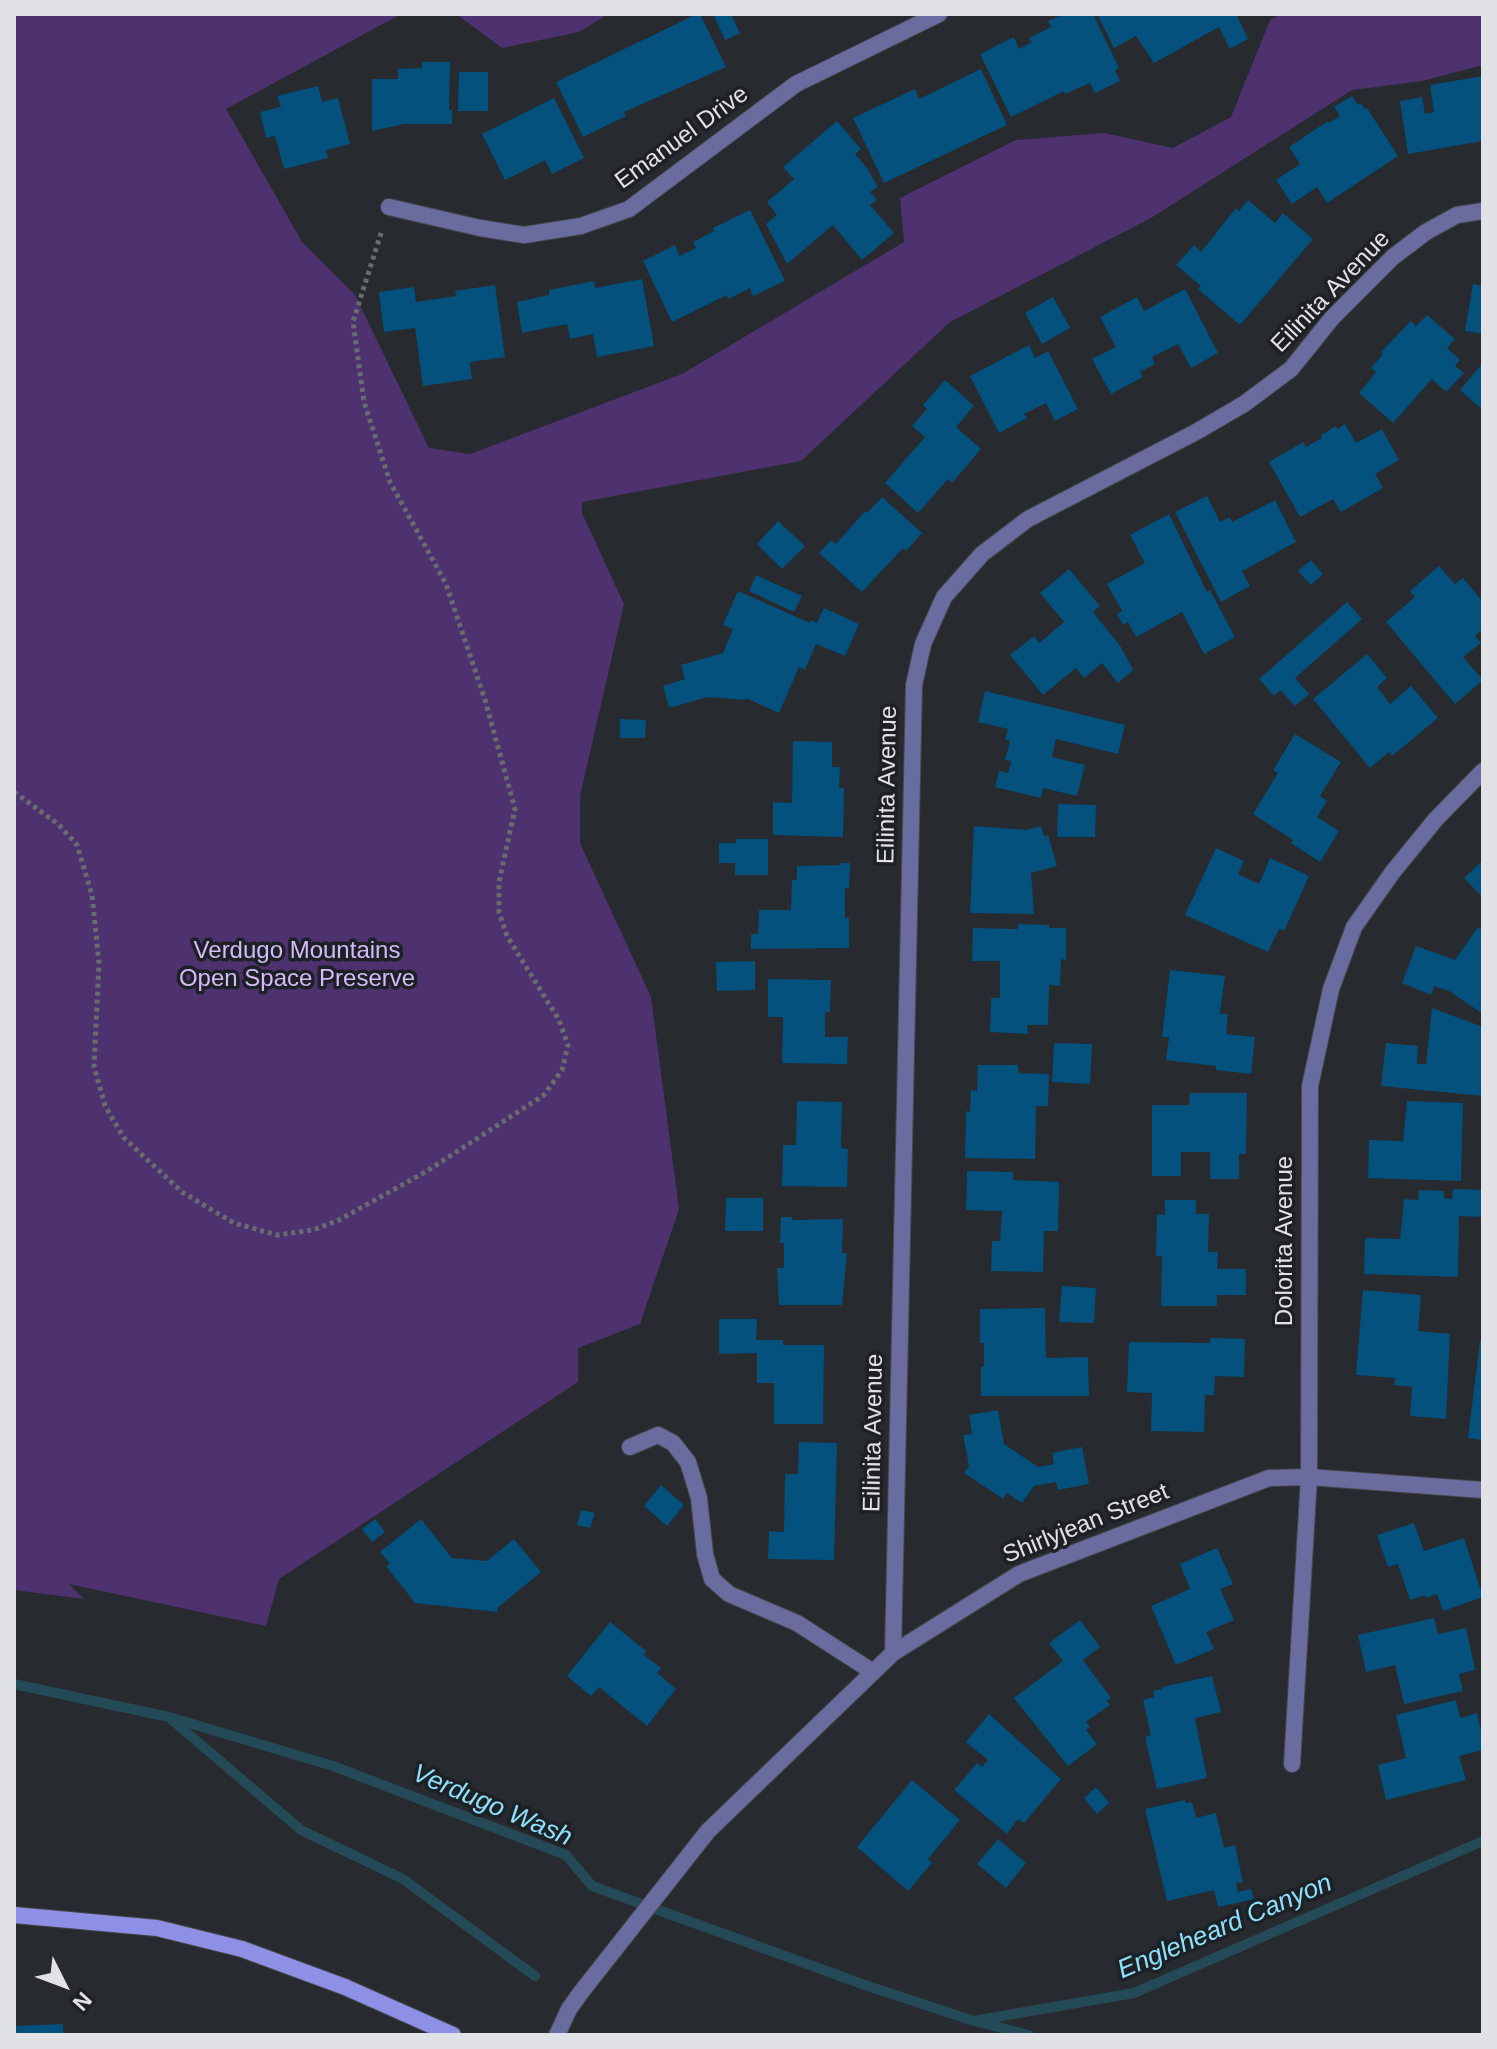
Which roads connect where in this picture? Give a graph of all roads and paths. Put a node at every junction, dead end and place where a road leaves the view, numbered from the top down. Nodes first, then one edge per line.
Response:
1 (939, 14) edge
2 (389, 207) joint
3 (1483, 211) edge
4 (1483, 771) edge
5 (14, 792) edge
6 (630, 1447) dead end
7 (1309, 1477) junction
8 (1483, 1490) edge
9 (893, 1653) junction
10 (873, 1672) junction
11 (1292, 1764) dead end
12 (14, 1915) edge
13 (453, 2035) edge
14 (557, 2035) edge

1 - 2 street, Emanuel Drive
2 - 5 path
3 - 9 street, Eilinita Avenue
4 - 7 street, Dolorita Avenue
6 - 10 street
7 - 8 street, Shirlyjean Street
7 - 9 street, Shirlyjean Street
7 - 11 street, Dolorita Avenue
9 - 10 street, Shirlyjean Street
10 - 14 street, Shirlyjean Street
12 - 13 main road

